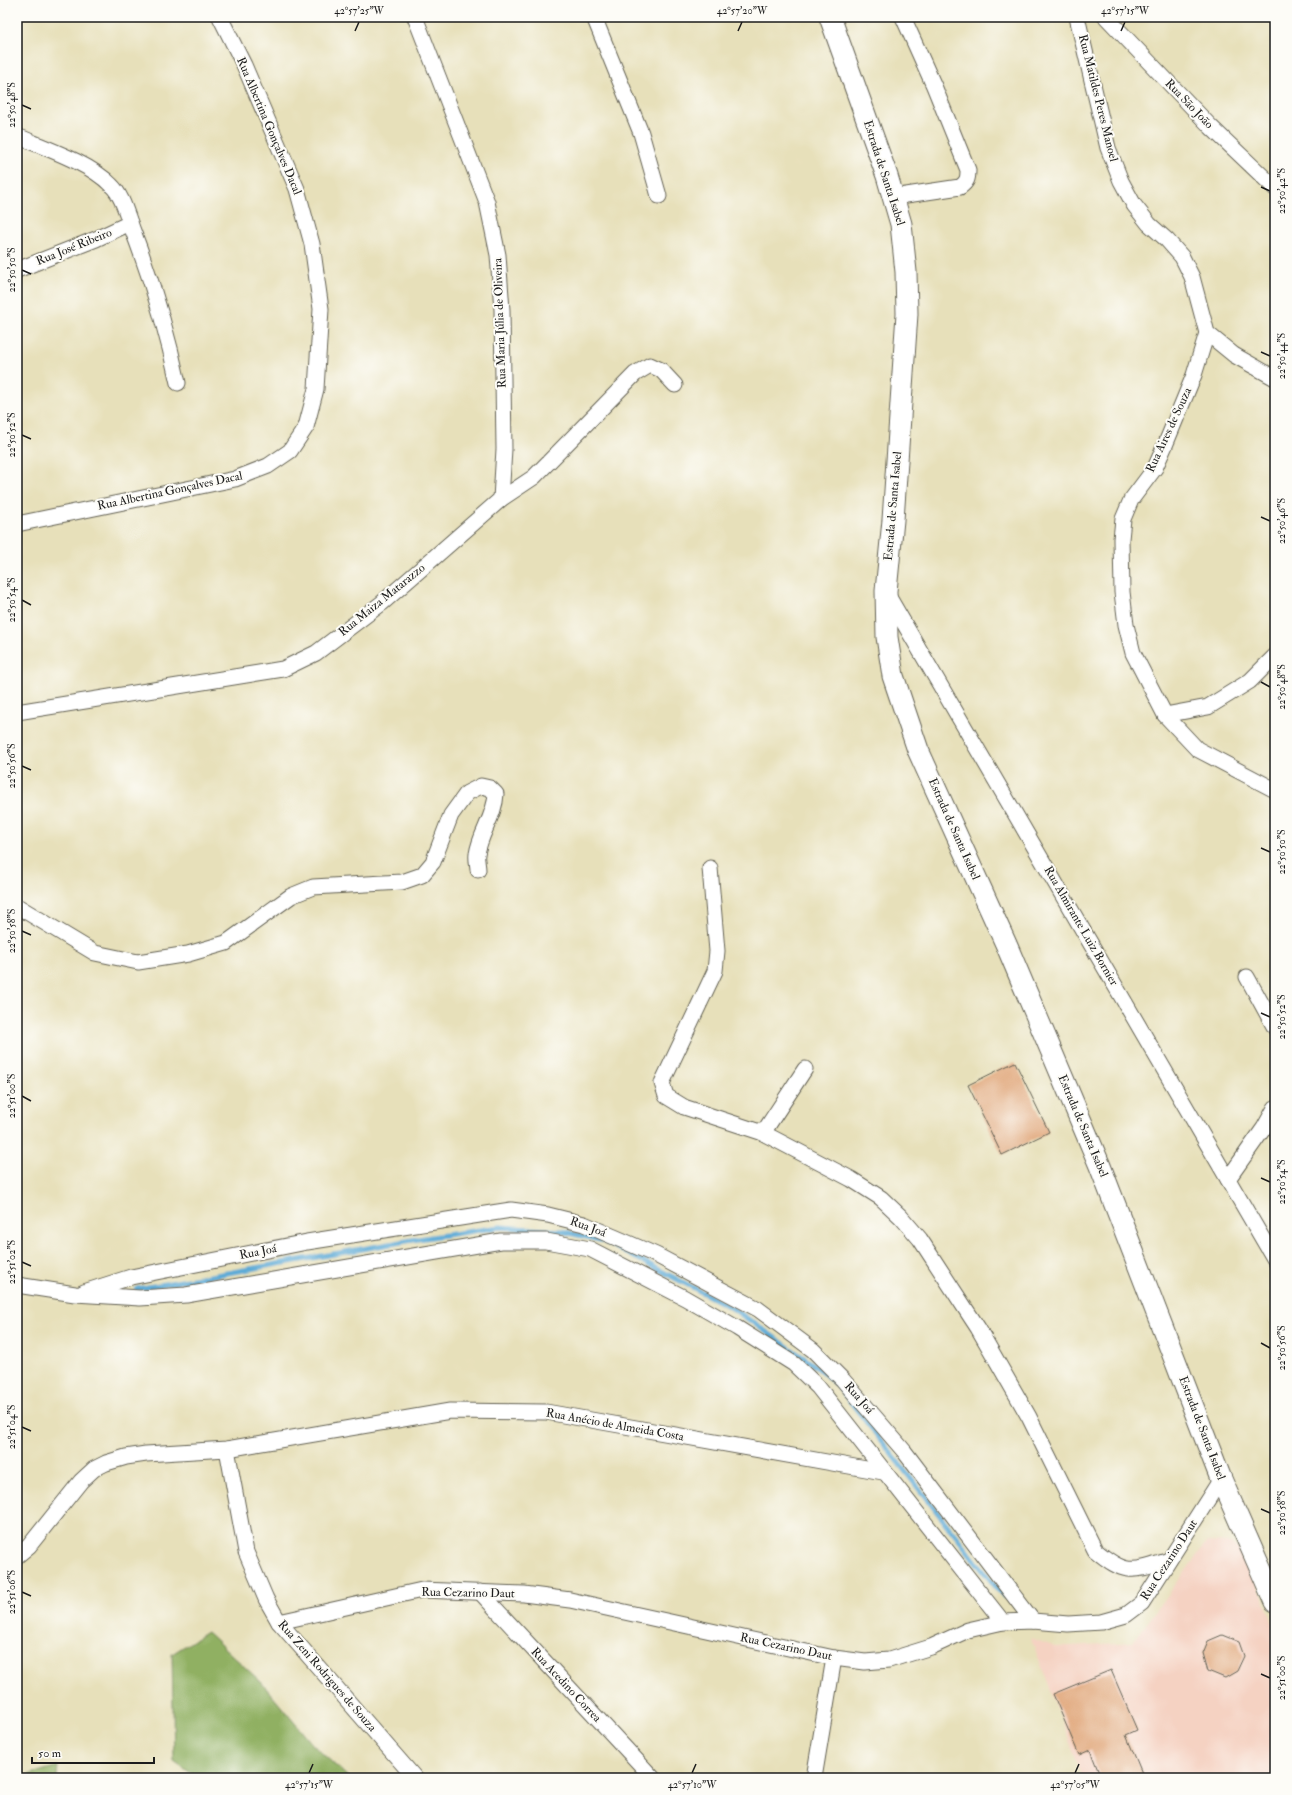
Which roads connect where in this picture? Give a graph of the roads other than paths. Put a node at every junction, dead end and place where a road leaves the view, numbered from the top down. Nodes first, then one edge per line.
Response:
1 (220, 17) edge
2 (415, 17) edge
3 (594, 17) edge
4 (830, 17) edge
5 (903, 17) edge
6 (1077, 17) edge
7 (1106, 17) edge
8 (17, 136) edge
9 (1275, 188) edge
10 (659, 196) dead end
11 (893, 196) junction
12 (130, 223) junction
13 (17, 270) edge
14 (1207, 333) junction
15 (1275, 378) edge
16 (178, 382) dead end
17 (675, 385) dead end
18 (501, 499) junction
19 (17, 524) edge
20 (886, 591) junction
21 (1275, 656) edge
22 (17, 712) edge
23 (1164, 715) junction
24 (1275, 790) edge
25 (710, 868) dead end
26 (478, 870) dead end
27 (17, 906) edge
28 (1247, 976) dead end
29 (1275, 1028) edge
30 (805, 1070) dead end
31 (1275, 1108) edge
32 (763, 1133) junction
33 (1228, 1179) junction
34 (1275, 1260) edge
35 (17, 1285) edge
36 (75, 1294) junction
37 (227, 1449) junction
38 (883, 1472) junction
39 (1221, 1479) junction
40 (17, 1556) edge
41 (1169, 1560) junction
42 (972, 1561) junction
43 (480, 1592) junction
44 (1273, 1593) edge
45 (1033, 1621) junction
46 (279, 1622) junction
47 (1003, 1622) junction
48 (834, 1658) junction
49 (415, 1778) edge
50 (653, 1778) edge
51 (814, 1778) edge

1 - 19 street, Rua Albertina Gonçalves Dacal
2 - 18 street, Rua Maria Júlia de Oliveira
3 - 10 street
4 - 11 main road, Estrada de Santa Isabel
5 - 11 street
6 - 14 street, Rua Matildes Peres Manoel
7 - 9 street, Rua São João
8 - 12 street
11 - 20 main road, Estrada de Santa Isabel
12 - 13 street, Rua José Ribeiro
12 - 16 street
14 - 15 street
14 - 23 street, Rua Aires de Souza
17 - 18 street, Rua Maiza Matarazzo
18 - 22 street, Rua Maiza Matarazzo
20 - 33 street, Rua Almirante Luiz Bornier
20 - 39 main road, Estrada de Santa Isabel
21 - 23 street
23 - 24 street, Rua Aires de Souza
25 - 32 street
26 - 27 street
28 - 29 street
30 - 32 street
31 - 33 street
32 - 41 street
33 - 34 street, Rua Almirante Luiz Bornier
35 - 36 street, Rua Joá
36 - 38 street, Rua Joá
36 - 42 street, Rua Joá
37 - 38 street, Rua Anécio de Almeida Costa
37 - 40 street, Rua Anécio de Almeida Costa
37 - 46 street, Rua Zeni Rodrigues de Souza
38 - 42 street, Rua Joá
39 - 41 street, Rua Cezarino Daut
39 - 44 main road, Estrada de Santa Isabel
41 - 45 street, Rua Cezarino Daut
42 - 45 street, Rua Joá
42 - 47 street, Rua Joá
43 - 46 street, Rua Cezarino Daut
43 - 48 street, Rua Cezarino Daut
43 - 50 street, Rua Acedino Correa
45 - 47 street, Rua Cezarino Daut
46 - 49 street, Rua Zeni Rodrigues de Souza
47 - 48 street, Rua Cezarino Daut
48 - 51 street

